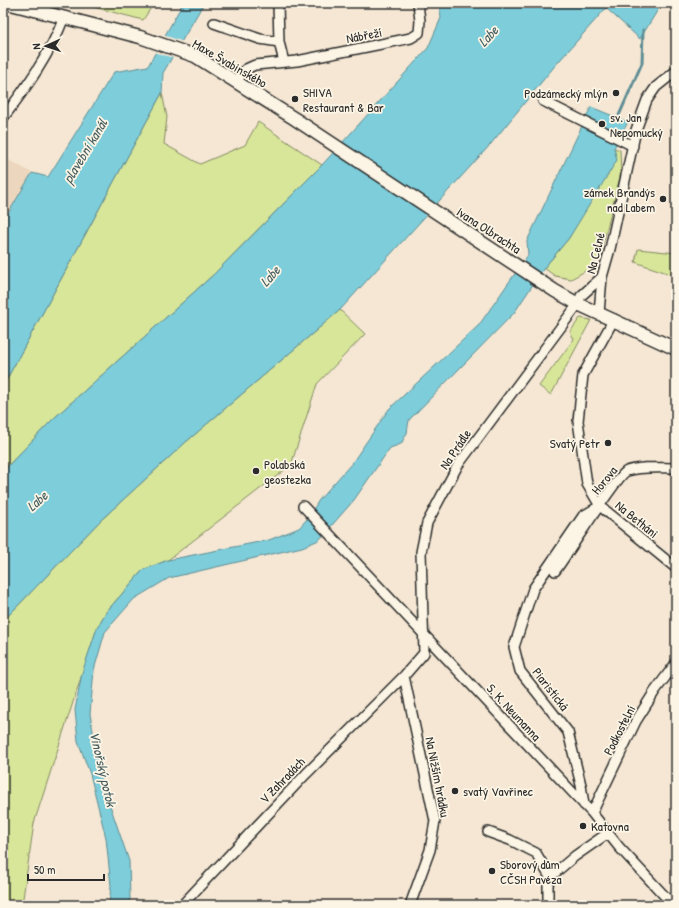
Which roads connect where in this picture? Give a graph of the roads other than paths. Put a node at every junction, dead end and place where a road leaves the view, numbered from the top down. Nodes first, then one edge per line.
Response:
1 (7, 3) edge
2 (278, 3) edge
3 (418, 3) edge
4 (64, 17) junction
5 (214, 23) dead end
6 (279, 42) junction
7 (284, 62) junction
8 (676, 71) edge
9 (236, 81) junction
10 (543, 101) dead end
11 (3, 118) edge
12 (295, 119) joint
13 (633, 146) junction
14 (602, 276) junction
15 (578, 304) junction
16 (599, 313) junction
17 (614, 319) junction
18 (676, 349) edge
19 (676, 468) edge
20 (302, 506) dead end
21 (600, 506) junction
22 (676, 568) edge
23 (556, 571) dead end
24 (425, 634) junction
25 (676, 663) edge
26 (404, 676) junction
27 (584, 805) junction
28 (592, 813) junction
29 (488, 832) dead end
30 (608, 833) junction
31 (550, 876) junction
32 (182, 905) edge
33 (410, 905) edge
34 (548, 905) edge
35 (673, 905) edge

1 - 4 main road, Maxe Švabinského
2 - 6 street
3 - 7 street, Nábřeží
4 - 9 main road, Maxe Švabinského
4 - 11 street
5 - 6 street
6 - 7 street
7 - 9 street, Nábřeží
8 - 13 street, Na Celné
9 - 12 main road, Maxe Švabinského
10 - 13 street
12 - 15 main road, Ivana Olbrachta
13 - 14 street, Na Celné
14 - 15 street, Na Prádle
14 - 16 street, Na Celné
15 - 16 main road, Ivana Olbrachta
15 - 24 street, Na Prádle
16 - 17 main road, Ivana Olbrachta
17 - 18 main road, Ivana Olbrachta
17 - 21 street
19 - 21 street, Horova
20 - 24 street, S. K. Neumanna
21 - 22 street, Na Betháni
21 - 23 street, Horova
21 - 27 street, Piaristická
24 - 26 street
24 - 27 street, S. K. Neumanna
25 - 28 street, Podkostelní
26 - 32 street, V Zahradách
26 - 33 street, Na Nižším hrádku
27 - 28 street, S. K. Neumanna
28 - 30 street, S. K. Neumanna
29 - 31 street
30 - 31 street
30 - 35 street, S. K. Neumanna
31 - 34 street

